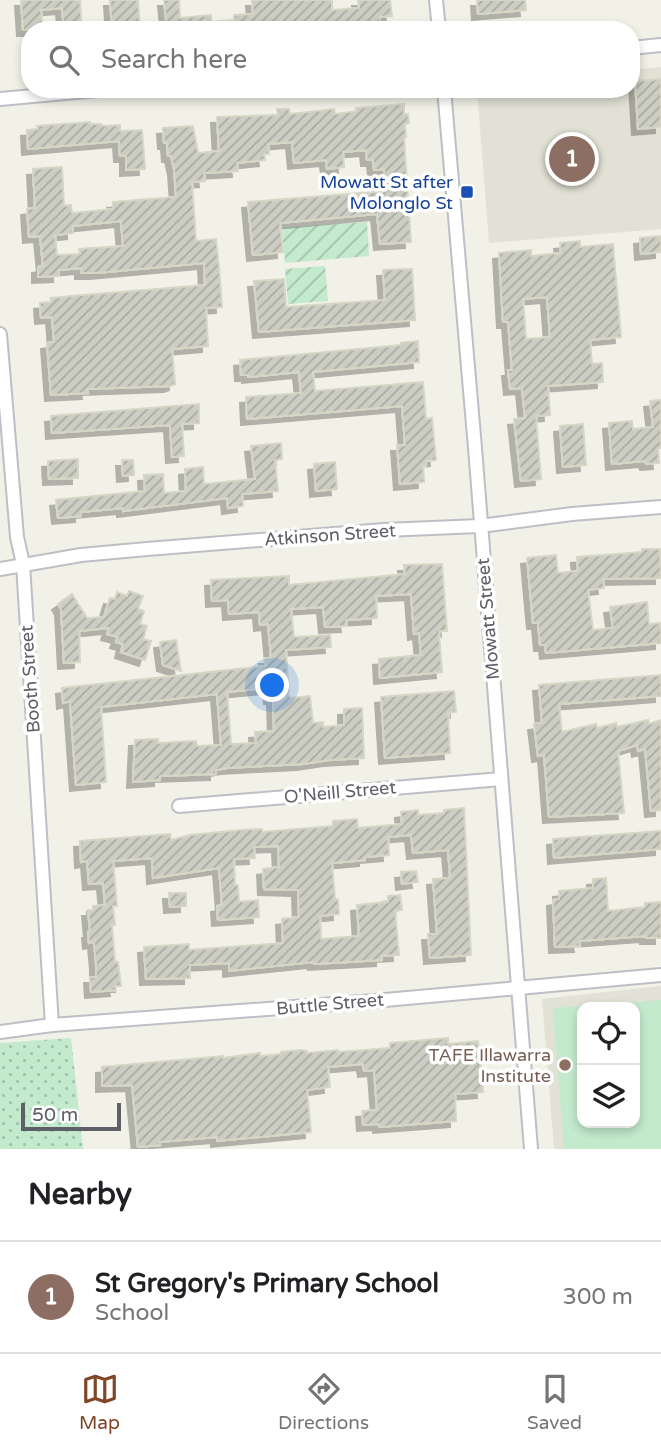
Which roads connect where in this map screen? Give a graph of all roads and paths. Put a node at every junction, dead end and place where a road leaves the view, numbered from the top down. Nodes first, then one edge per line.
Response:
1 (436, 0) edge
2 (438, 21) edge
3 (661, 45) edge
4 (640, 47) edge
5 (21, 97) edge
6 (445, 98) edge
7 (0, 99) edge
8 (0, 334) edge
9 (661, 507) edge
10 (481, 526) junction
11 (23, 564) junction
12 (0, 569) edge
13 (501, 779) junction
14 (179, 806) dead end
15 (661, 975) edge
16 (519, 989) junction
17 (52, 1025) junction
18 (0, 1032) edge
19 (530, 1149) edge

1 - 2 street
3 - 4 street
5 - 7 street
6 - 10 street, Mowatt Street
8 - 11 street, Booth Street
9 - 10 street, Atkinson Street
10 - 11 street, Atkinson Street
10 - 13 street, Mowatt Street
11 - 12 street, Atkinson Street
11 - 17 street, Booth Street
13 - 14 street, O'Neill Street
13 - 16 street, Mowatt Street
15 - 16 street, Buttle Street
16 - 17 street, Buttle Street
16 - 19 street, Mowatt Street
17 - 18 street, Buttle Street

